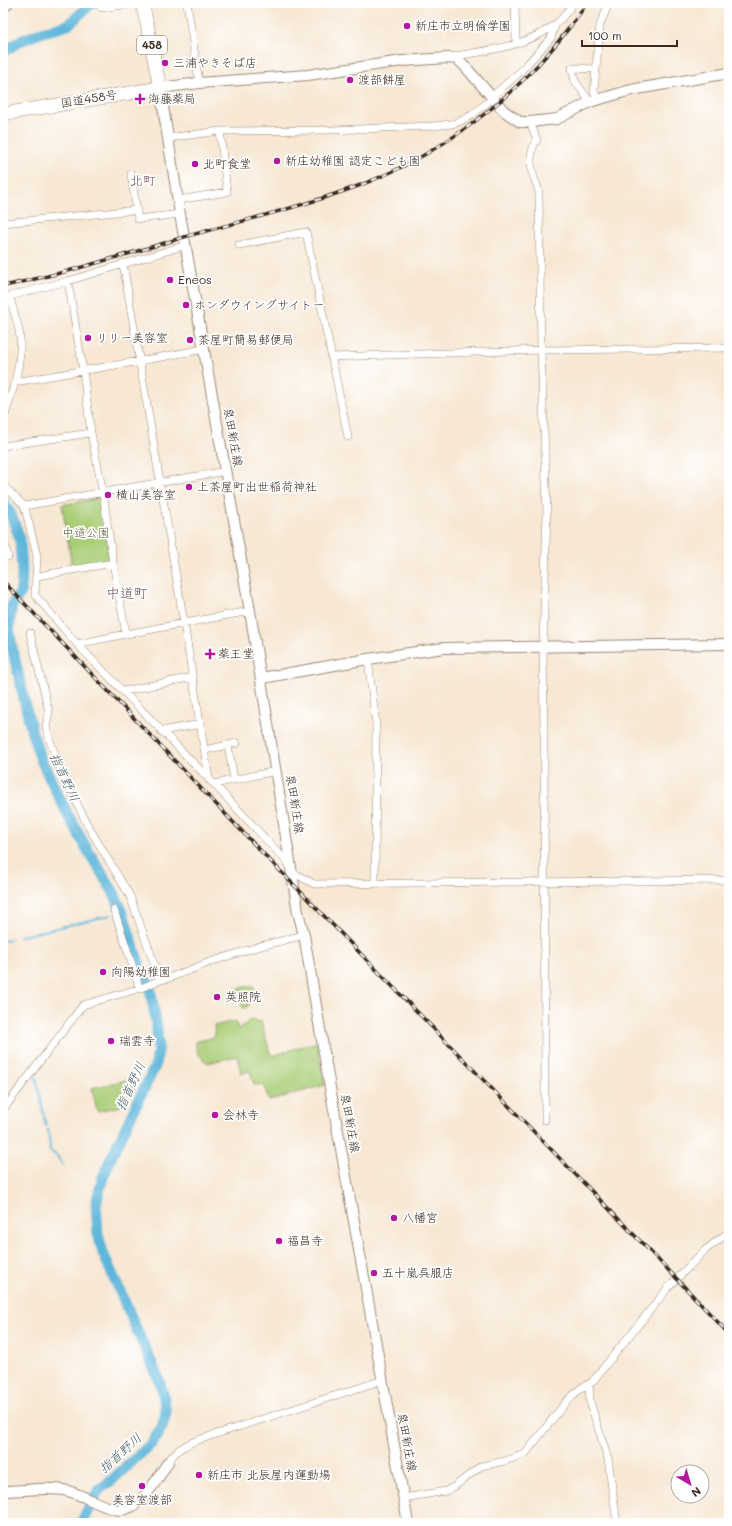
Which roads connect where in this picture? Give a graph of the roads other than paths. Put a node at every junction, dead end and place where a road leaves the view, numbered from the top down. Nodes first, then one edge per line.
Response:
1 (8, 3) edge
2 (96, 3) edge
3 (136, 3) edge
4 (142, 3) edge
5 (187, 3) edge
6 (515, 3) edge
7 (573, 3) edge
8 (609, 3) edge
9 (3, 8) edge
10 (555, 26) junction
11 (516, 44) junction
12 (448, 58) junction
13 (596, 69) junction
14 (729, 73) edge
15 (198, 83) junction
16 (160, 88) junction
17 (494, 98) junction
18 (594, 101) junction
19 (3, 114) edge
20 (530, 122) junction
21 (220, 131) junction
22 (168, 138) junction
23 (132, 174) dead end
24 (178, 200) junction
25 (137, 210) junction
26 (180, 214) junction
27 (3, 223) edge
28 (186, 245) junction
29 (239, 245) dead end
30 (123, 263) junction
31 (68, 281) junction
32 (729, 348) edge
33 (204, 349) junction
34 (541, 350) junction
35 (331, 357) junction
36 (140, 361) junction
37 (83, 370) junction
38 (15, 382) junction
39 (3, 422) edge
40 (91, 432) junction
41 (348, 437) dead end
42 (3, 446) edge
43 (226, 472) junction
44 (160, 483) junction
45 (3, 485) edge
46 (103, 493) junction
47 (24, 506) junction
48 (3, 538) edge
49 (8, 557) dead end
50 (114, 563) junction
51 (37, 576) junction
52 (250, 611) junction
53 (184, 623) junction
54 (30, 633) dead end
55 (126, 634) junction
56 (77, 644) junction
57 (729, 644) edge
58 (543, 645) junction
59 (368, 659) junction
60 (192, 677) junction
61 (262, 678) junction
62 (124, 691) junction
63 (200, 724) junction
64 (161, 731) junction
65 (237, 743) dead end
66 (228, 745) junction
67 (205, 750) junction
68 (276, 771) junction
69 (234, 780) junction
70 (211, 782) junction
71 (292, 869) junction
72 (729, 880) edge
73 (544, 882) junction
74 (375, 883) junction
75 (114, 910) dead end
76 (304, 935) junction
77 (160, 980) junction
78 (140, 988) junction
79 (3, 1110) edge
80 (545, 1120) dead end
81 (729, 1234) edge
82 (383, 1380) junction
83 (589, 1384) junction
84 (168, 1462) joint
85 (3, 1491) edge
86 (403, 1498) junction
87 (408, 1523) edge
88 (617, 1523) edge

1 - 9 main road
2 - 3 street
4 - 16 highway, 458
5 - 15 street
6 - 11 street
7 - 10 street
8 - 13 street
10 - 11 street
10 - 17 street
11 - 12 street
12 - 15 main road
12 - 17 main road
13 - 18 street
13 - 18 street
14 - 18 main road
15 - 16 main road
16 - 19 highway, 国道458号
16 - 22 main road, 泉田新庄線
17 - 20 main road
17 - 21 street
18 - 20 main road
20 - 34 street
21 - 22 street
21 - 24 street
22 - 24 main road, 泉田新庄線
23 - 25 street
24 - 26 main road, 泉田新庄線
25 - 26 street
25 - 27 street
26 - 28 main road, 泉田新庄線
28 - 30 street
28 - 33 main road, 泉田新庄線
29 - 35 street
30 - 31 street
30 - 36 street
31 - 37 street
31 - 38 street
32 - 34 street
33 - 36 street
33 - 43 main road, 泉田新庄線
34 - 35 street
34 - 58 street
35 - 41 street
36 - 37 street
36 - 44 street
37 - 38 street
37 - 40 street
38 - 39 street
40 - 42 street
40 - 46 street
43 - 44 street
43 - 52 main road, 泉田新庄線
44 - 46 street
44 - 53 street
45 - 47 street
46 - 47 street
46 - 50 street
47 - 51 street
48 - 49 street
50 - 51 street
50 - 55 street
51 - 56 street
52 - 53 street
52 - 61 main road, 泉田新庄線
53 - 55 street
53 - 60 street
54 - 77 street
55 - 56 street
56 - 62 street
57 - 58 main road
58 - 59 main road
58 - 73 street
59 - 61 main road
59 - 74 street
60 - 62 street
60 - 63 street
61 - 68 main road, 泉田新庄線
62 - 64 street
63 - 64 street
63 - 67 street
64 - 70 street
65 - 66 street
66 - 67 street
66 - 69 street
67 - 70 street
68 - 69 street
68 - 71 main road, 泉田新庄線
69 - 70 street
70 - 71 street
71 - 74 street
71 - 76 main road, 泉田新庄線
72 - 73 street
73 - 74 street
73 - 80 street
75 - 78 street
76 - 77 street
76 - 82 main road, 泉田新庄線
77 - 78 street
78 - 79 street
81 - 83 street
82 - 84 street
82 - 86 main road, 泉田新庄線
83 - 86 street
83 - 88 street
84 - 85 main road
86 - 87 main road, 泉田新庄線

